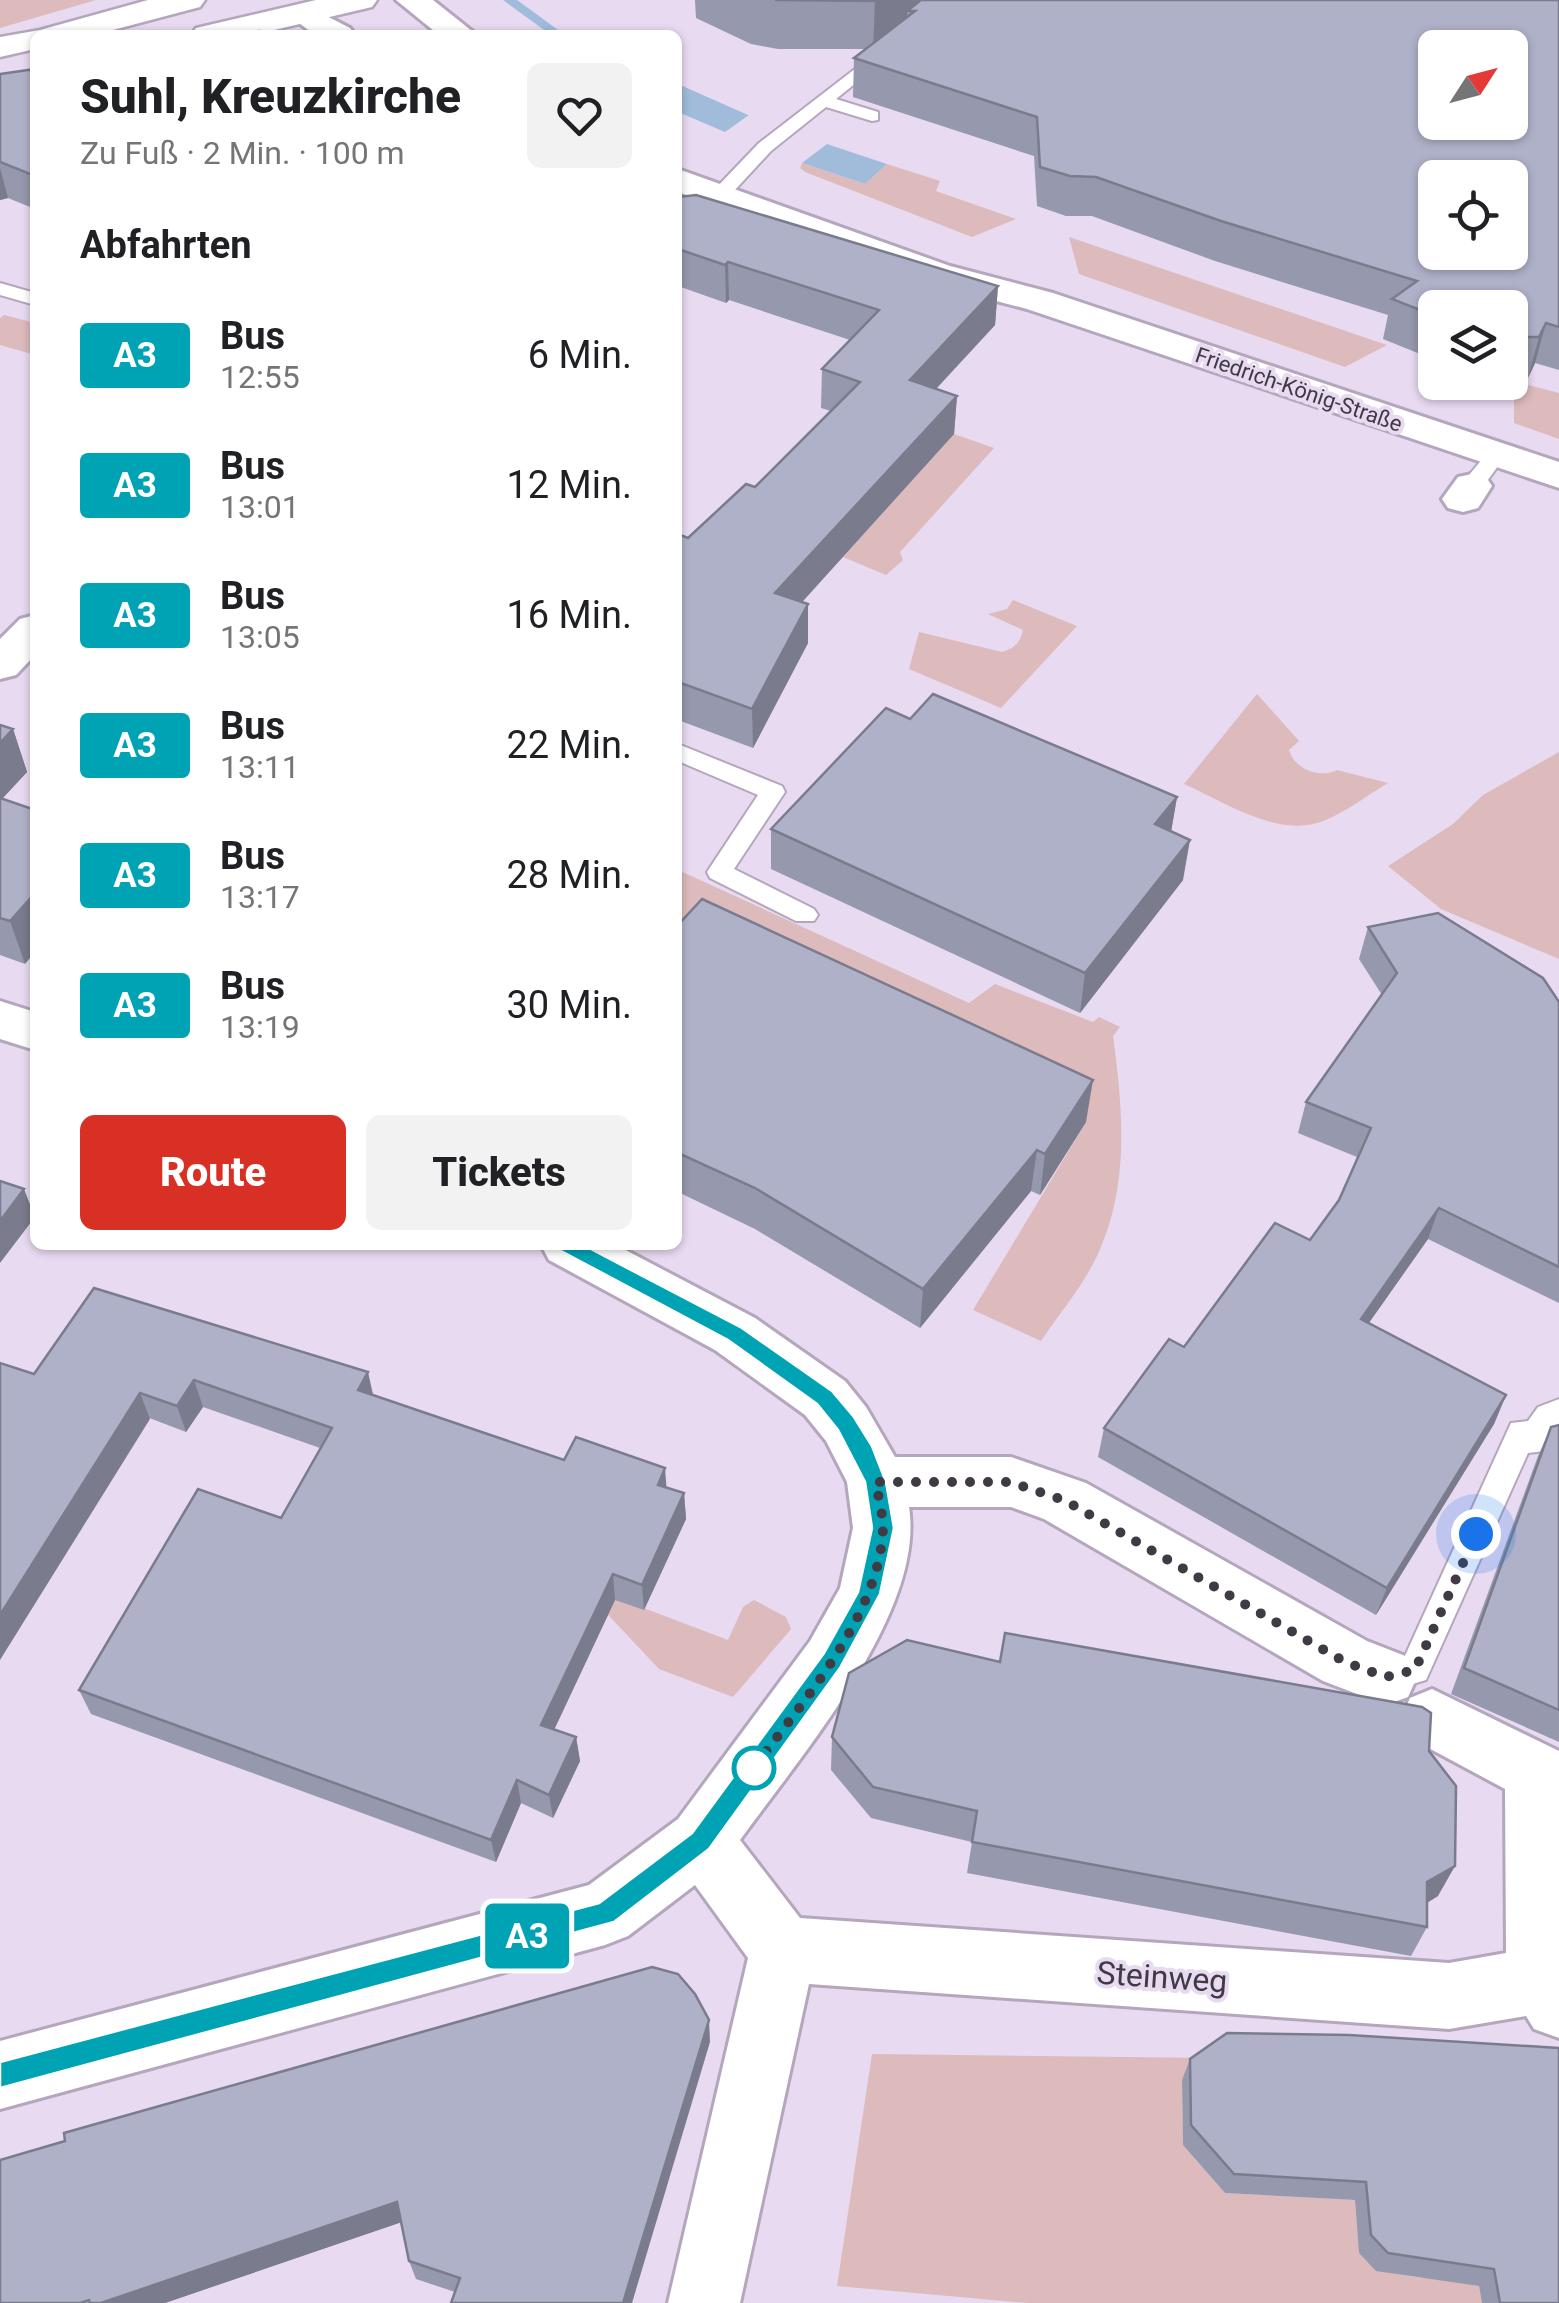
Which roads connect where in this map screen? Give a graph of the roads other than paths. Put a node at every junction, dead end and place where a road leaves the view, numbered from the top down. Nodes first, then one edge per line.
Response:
1 (188, 0) edge
2 (360, 0) edge
3 (412, 0) edge
4 (292, 7) edge
5 (73, 30) edge
6 (223, 30) edge
7 (330, 30) edge
8 (453, 30) edge
9 (30, 40) edge
10 (892, 46) edge
11 (0, 47) edge
12 (30, 73) edge
13 (0, 79) edge
14 (822, 100) junction
15 (872, 116) edge
16 (682, 150) edge
17 (742, 172) junction
18 (682, 180) edge
19 (686, 228) edge
20 (0, 289) edge
21 (30, 298) edge
22 (1559, 476) edge
23 (30, 634) edge
24 (0, 665) edge
25 (682, 754) edge
26 (805, 915) dead end
27 (0, 1020) edge
28 (30, 1030) edge
29 (577, 1250) edge
30 (1559, 1412) edge
31 (876, 1482) junction
32 (1386, 1677) junction
33 (1432, 1718) joint
34 (1548, 1778) edge
35 (701, 1841) junction
36 (783, 1950) junction
37 (1553, 1987) edge
38 (0, 2075) edge
39 (704, 2303) edge

1 - 5 main road
2 - 4 main road
3 - 8 street
4 - 6 main road
4 - 7 street
9 - 11 main road
10 - 14 lane
12 - 13 main road
14 - 15 lane
14 - 17 lane
16 - 17 street, Friedrich-König-Straße
17 - 18 street, Friedrich-König-Straße
17 - 19 lane
17 - 22 street, Friedrich-König-Straße
20 - 21 lane
23 - 24 street
25 - 26 lane
27 - 28 street
29 - 31 street
30 - 32 lane
31 - 32 street
31 - 35 street
32 - 33 lane, Steinweg
33 - 34 street, Steinweg
34 - 37 street, Steinweg
35 - 36 street
35 - 38 street
36 - 37 street, Steinweg
36 - 39 street

